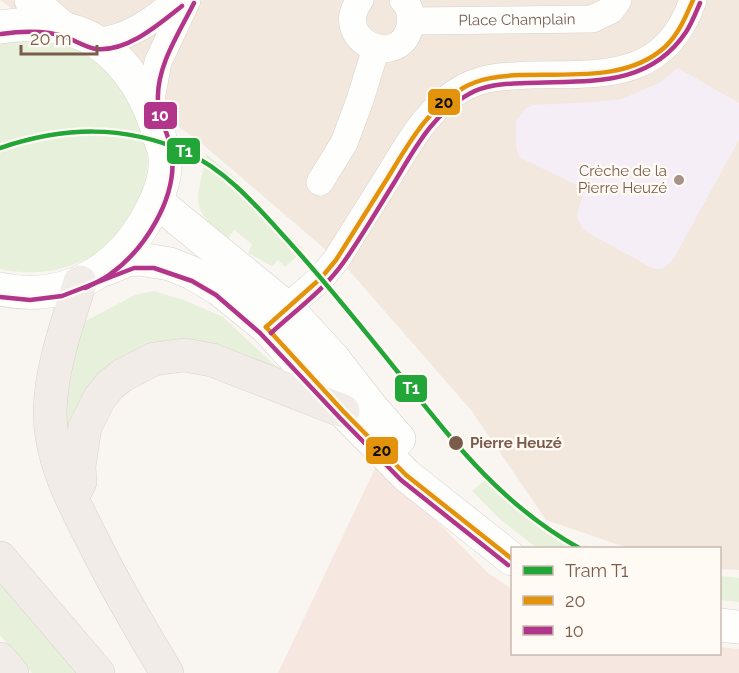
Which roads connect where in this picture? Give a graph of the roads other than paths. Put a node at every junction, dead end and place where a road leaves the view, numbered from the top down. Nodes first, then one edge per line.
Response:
1 (31, 0) edge
2 (177, 0) edge
3 (187, 0) edge
4 (618, 0) edge
5 (693, 0) edge
6 (350, 3) edge
7 (407, 11) edge
8 (0, 27) edge
9 (63, 28) junction
10 (96, 41) junction
11 (376, 48) junction
12 (150, 105) junction
13 (320, 182) dead end
14 (156, 201) junction
15 (93, 276) junction
16 (0, 289) edge
17 (276, 318) junction
18 (343, 411) junction
19 (71, 499) junction
20 (459, 516) junction
21 (511, 557) edge
22 (0, 558) edge
23 (721, 625) edge
24 (739, 627) edge
25 (0, 659) edge
26 (12, 673) edge
27 (98, 673) edge
28 (167, 673) edge

1 - 9 street
2 - 10 street
3 - 12 street
4 - 7 street, Place Champlain
5 - 17 street
6 - 11 street
7 - 11 street, Place Champlain
8 - 9 street
9 - 10 street
10 - 12 street
11 - 13 street
12 - 14 street
14 - 15 street
14 - 17 street
15 - 16 street
15 - 17 street
15 - 19 highway
17 - 18 street
17 - 20 street
18 - 19 highway
18 - 20 street
19 - 28 highway
20 - 21 street
22 - 27 highway
23 - 24 street
25 - 26 highway

